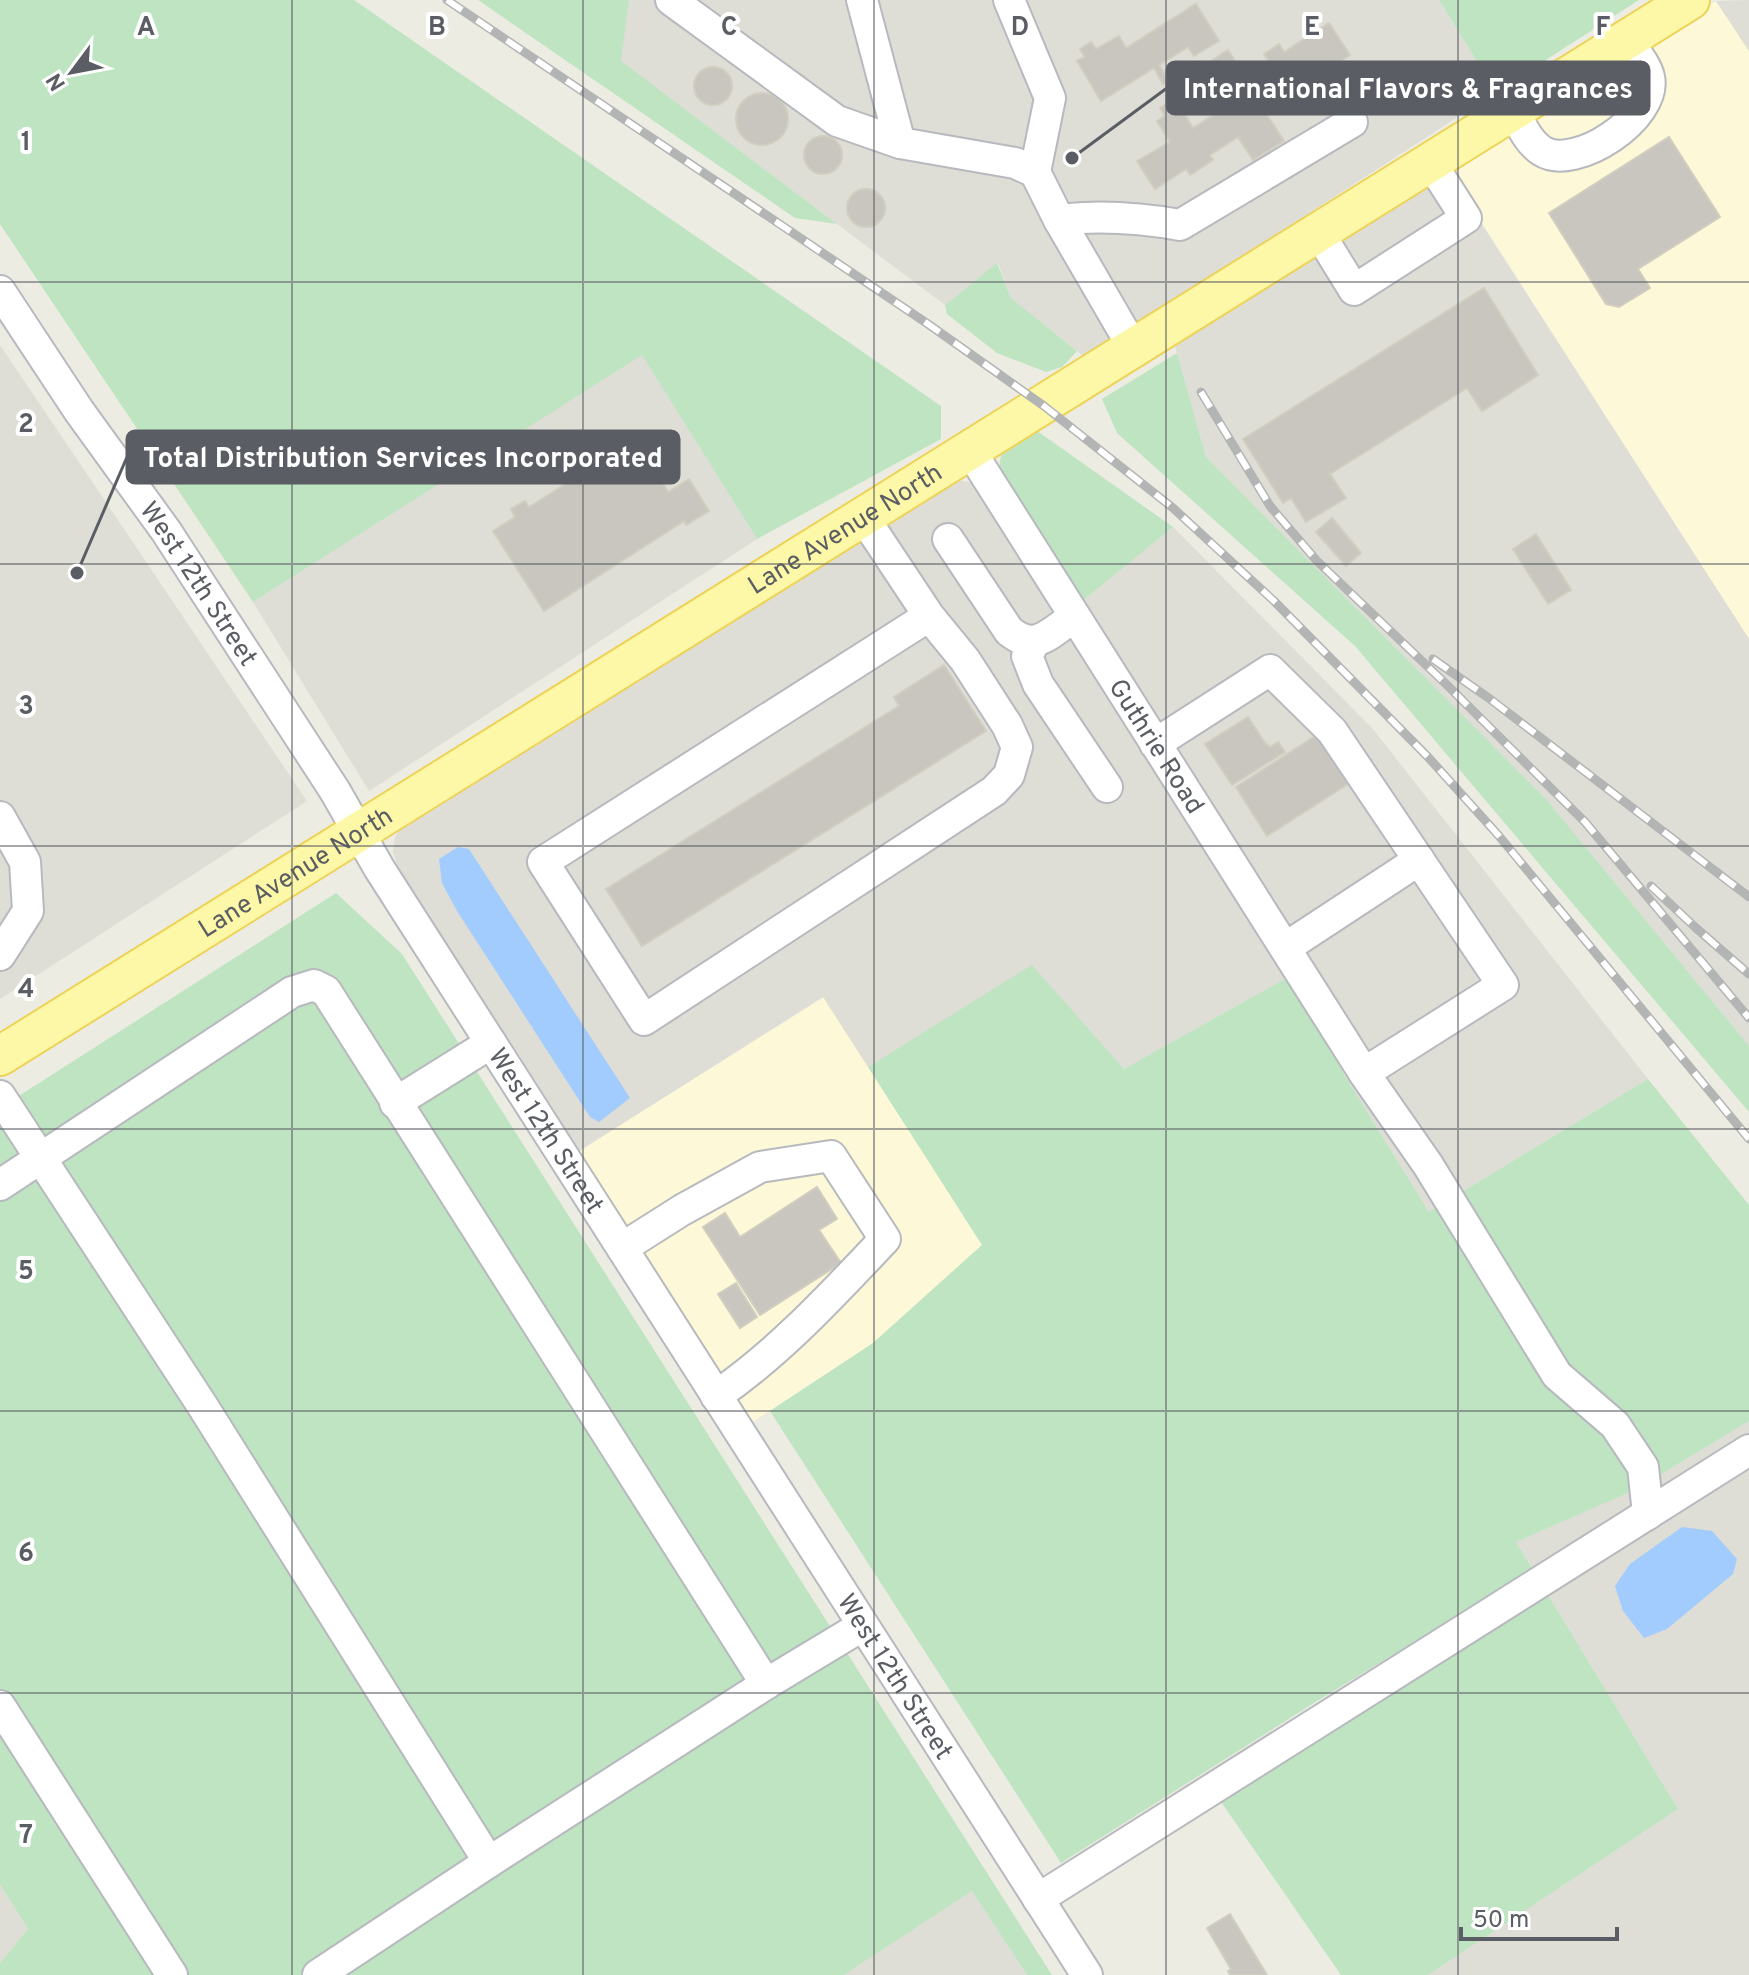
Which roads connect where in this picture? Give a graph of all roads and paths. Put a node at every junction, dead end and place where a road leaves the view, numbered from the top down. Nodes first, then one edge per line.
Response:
1 (671, 0) edge
2 (862, 0) edge
3 (1009, 0) edge
4 (1024, 0) edge
5 (1690, 0) edge
6 (1627, 40) junction
7 (1050, 98) junction
8 (1514, 111) junction
9 (1352, 122) dead end
10 (900, 143) junction
11 (1431, 163) junction
12 (1035, 172) junction
13 (1059, 220) junction
14 (1319, 233) junction
15 (0, 291) edge
16 (1134, 349) junction
17 (971, 452) junction
18 (864, 518) junction
19 (948, 539) dead end
20 (929, 616) junction
21 (1074, 617) junction
22 (1034, 643) junction
23 (1155, 744) junction
24 (1107, 787) dead end
25 (0, 817) edge
26 (360, 832) junction
27 (1419, 860) junction
28 (1285, 948) junction
29 (0, 955) edge
30 (491, 1043) junction
31 (0, 1056) edge
32 (1364, 1073) junction
33 (0, 1096) edge
34 (395, 1103) junction
35 (41, 1160) junction
36 (0, 1185) edge
37 (622, 1248) junction
38 (716, 1396) junction
39 (1749, 1450) edge
40 (1648, 1514) junction
41 (862, 1626) junction
42 (766, 1684) junction
43 (0, 1706) edge
44 (489, 1862) junction
45 (1038, 1899) junction
46 (172, 1975) edge
47 (318, 1975) edge
48 (1087, 1975) edge

1 - 10 street
2 - 10 street
3 - 7 street
4 - 7 street
5 - 6 main road, Lane Avenue North
6 - 8 main road, Lane Avenue North
6 - 8 street
7 - 12 street
8 - 11 main road, Lane Avenue North
9 - 13 street
10 - 12 street
11 - 14 main road, Lane Avenue North
11 - 14 street
12 - 13 street
13 - 16 street
14 - 16 main road, Lane Avenue North
15 - 26 street, West 12th Street
16 - 17 main road, Lane Avenue North
17 - 18 main road, Lane Avenue North
17 - 21 street, Guthrie Road
18 - 20 street
18 - 26 main road, Lane Avenue North
19 - 22 street
20 - 20 street
21 - 22 street
21 - 23 street, Guthrie Road
22 - 24 street
23 - 27 street
23 - 28 street, Guthrie Road
25 - 29 street
26 - 30 street, West 12th Street
26 - 31 main road, Lane Avenue North
27 - 28 street
27 - 32 street
28 - 32 street, Guthrie Road
30 - 34 street
30 - 37 street, West 12th Street
32 - 40 street, Guthrie Road
33 - 35 street
34 - 35 street
34 - 42 street
35 - 36 street
35 - 44 street
37 - 38 street, West 12th Street
37 - 38 street
38 - 41 street, West 12th Street
39 - 40 street
40 - 45 street
41 - 42 street
41 - 45 street, West 12th Street
42 - 44 street
43 - 46 street
44 - 47 street
45 - 48 street, West 12th Street

